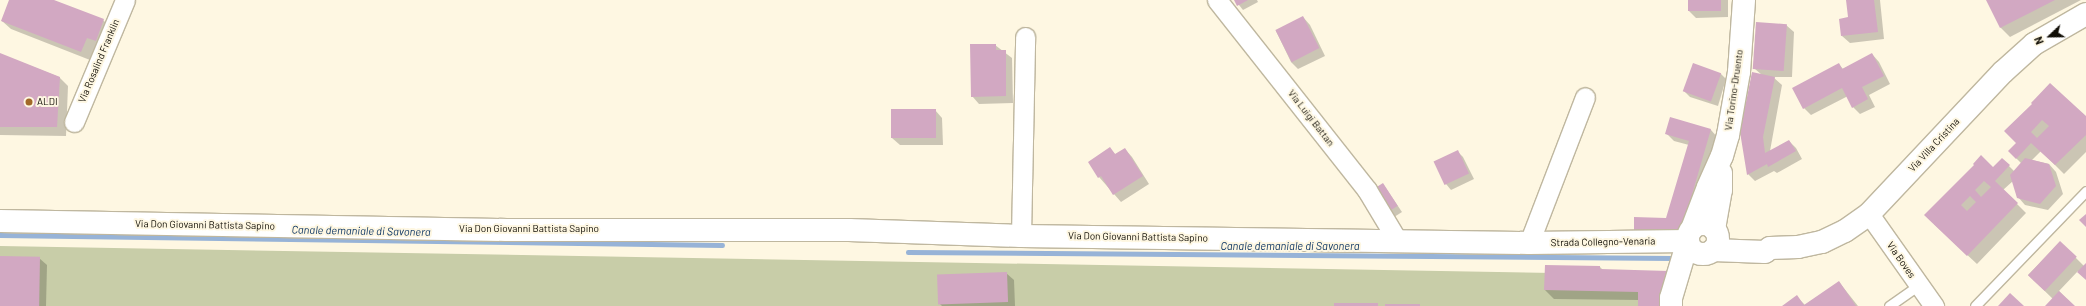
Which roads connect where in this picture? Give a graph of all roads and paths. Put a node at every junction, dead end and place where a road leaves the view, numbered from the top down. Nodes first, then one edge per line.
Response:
1 (125, 0) edge
2 (1217, 0) edge
3 (1744, 0) edge
4 (2086, 14) edge
5 (1025, 37) dead end
6 (1585, 97) dead end
7 (74, 122) dead end
8 (2086, 191) edge
9 (1869, 214) junction
10 (0, 221) edge
11 (722, 230) junction
12 (974, 234) junction
13 (1021, 236) junction
14 (1705, 239) junction
15 (1397, 240) junction
16 (1523, 243) junction
17 (1919, 284) junction
18 (1672, 306) edge
19 (1889, 306) edge
20 (1934, 306) edge
21 (1975, 306) edge

1 - 7 street, Via Rosalind Franklin
2 - 15 street, Via Luigi Battan
3 - 14 street, Via Torino-Druento
4 - 9 street, Via Villa Cristina
5 - 13 street
6 - 16 street
8 - 21 lane
9 - 14 street, Via Villa Cristina
9 - 17 street, Via Boves
10 - 11 street, Via Don Giovanni Battista Sapino
11 - 12 street, Via Don Giovanni Battista Sapino
11 - 12 street, Via Don Giovanni Battista Sapino
12 - 13 street, Via Don Giovanni Battista Sapino
13 - 15 street, Via Don Giovanni Battista Sapino
14 - 16 street, Strada Collegno-Venaria
14 - 18 street, Via Torino-Druento
15 - 16 street, Via Don Giovanni Battista Sapino
17 - 19 lane
17 - 20 street, Via Boves

